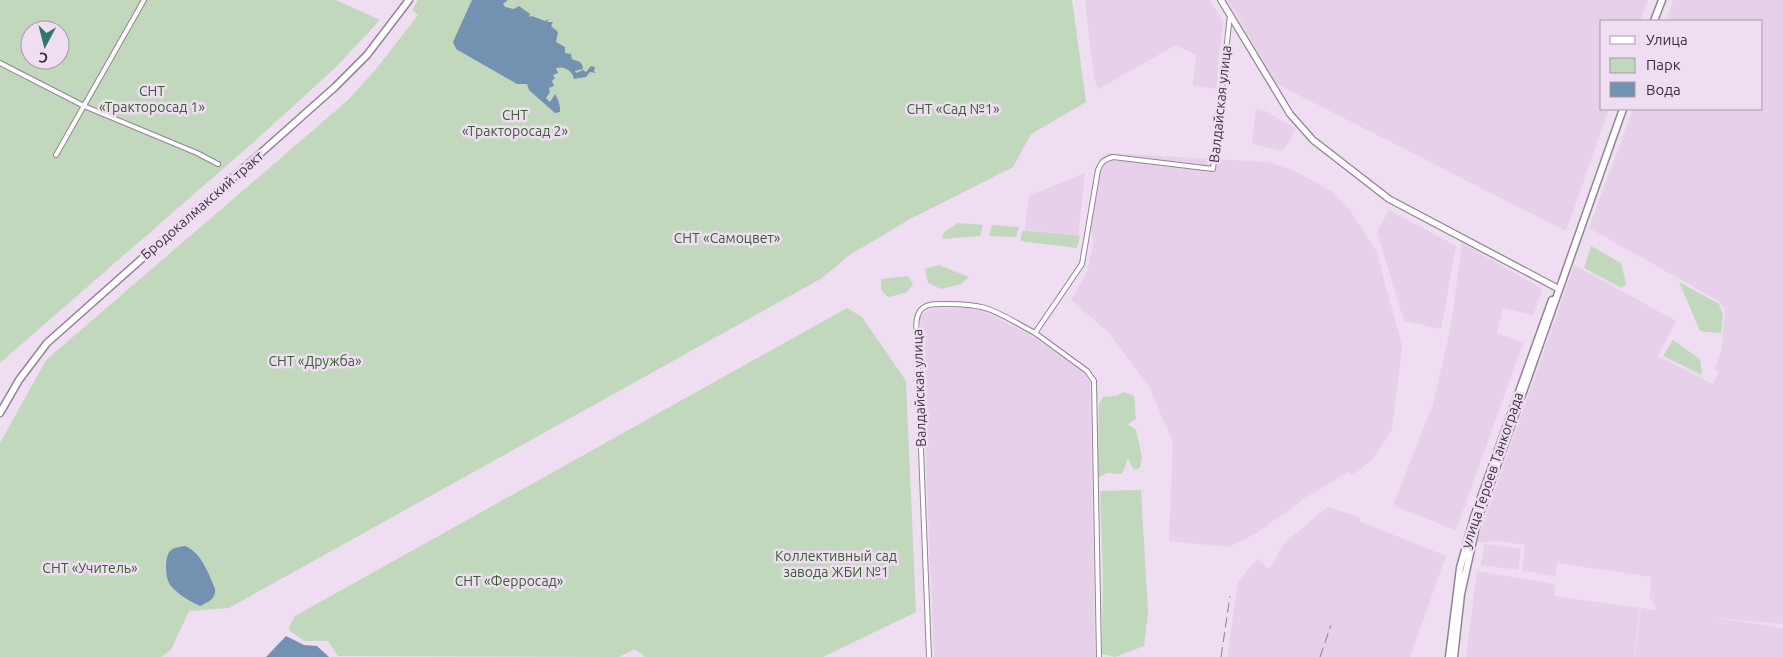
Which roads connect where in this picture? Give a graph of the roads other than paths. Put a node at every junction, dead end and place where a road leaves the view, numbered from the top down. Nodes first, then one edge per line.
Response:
1 (144, 0) edge
2 (409, 0) edge
3 (1221, 0) edge
4 (1662, 0) edge
5 (1230, 15) junction
6 (1654, 20) edge
7 (0, 63) edge
8 (84, 106) junction
9 (1623, 110) edge
10 (56, 155) dead end
11 (218, 164) dead end
12 (1559, 288) junction
13 (1035, 333) junction
14 (0, 413) edge
15 (929, 657) edge
16 (1099, 657) edge
17 (1448, 657) edge
18 (1454, 657) edge

1 - 8 street
2 - 14 main road, Бродокалмакский тракт
3 - 5 street, Валдайская улица
4 - 6 main road
5 - 12 street, Валдайская улица
5 - 13 street, Валдайская улица
7 - 8 street
8 - 10 street
8 - 11 street
9 - 12 main road, улица Героев Танкограда
12 - 17 main road, улица Героев Танкограда
12 - 18 main road, улица Героев Танкограда
13 - 15 street, Валдайская улица
13 - 16 street

